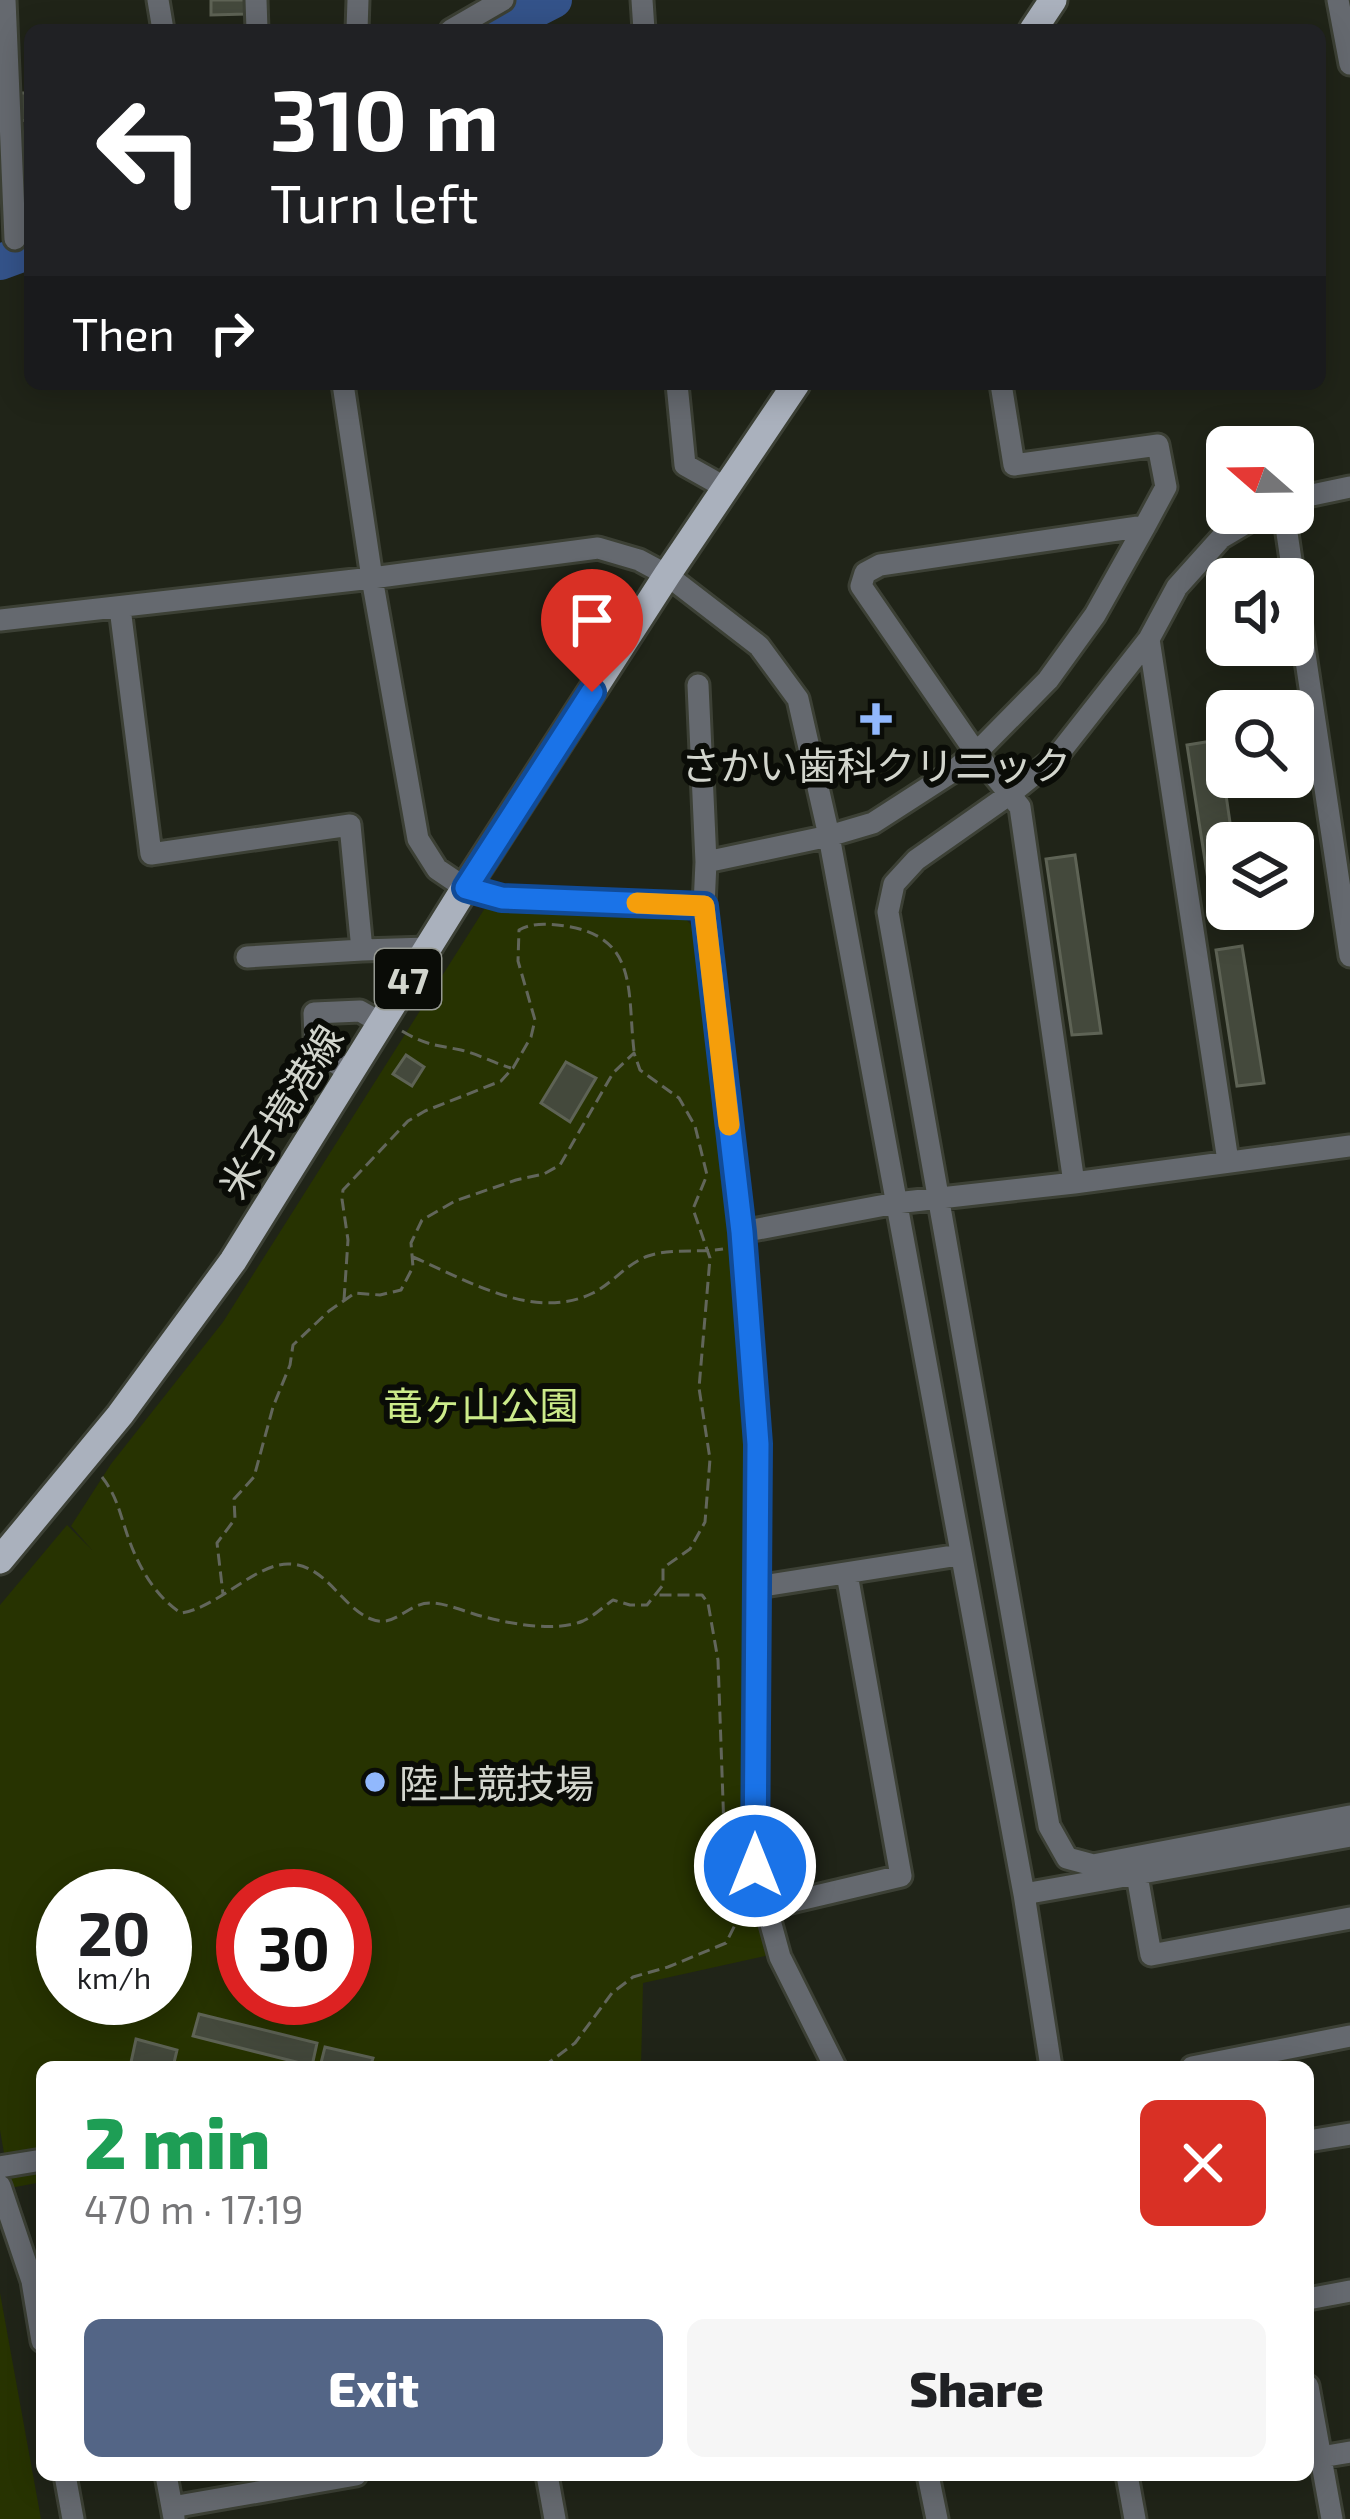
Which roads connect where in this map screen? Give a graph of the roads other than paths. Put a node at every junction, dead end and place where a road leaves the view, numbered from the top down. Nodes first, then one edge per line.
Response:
1 (5, 0) edge
2 (1338, 0) edge
3 (496, 2) edge
4 (461, 24) edge
5 (1350, 64) edge
6 (15, 239) edge
7 (344, 390) edge
8 (678, 390) edge
9 (792, 390) edge
10 (1002, 390) edge
11 (1350, 487) edge
12 (726, 488) junction
13 (1314, 495) edge
14 (1145, 526) junction
15 (1228, 534) edge
16 (1287, 534) edge
17 (667, 575) junction
18 (372, 578) junction
19 (120, 608) junction
20 (0, 620) edge
21 (1148, 639) junction
22 (698, 685) dead end
23 (976, 753) junction
24 (1010, 794) junction
25 (829, 836) junction
26 (706, 862) junction
27 (466, 888) junction
28 (704, 906) junction
29 (428, 948) junction
30 (362, 950) junction
31 (1350, 956) edge
32 (247, 957) dead end
33 (391, 1027) junction
34 (350, 1073) junction
35 (1350, 1146) edge
36 (1228, 1161) junction
37 (1073, 1183) junction
38 (938, 1198) junction
39 (896, 1203) junction
40 (742, 1239) junction
41 (959, 1555) junction
42 (0, 1560) edge
43 (847, 1574) junction
44 (757, 1587) junction
45 (1350, 1816) edge
46 (1350, 1836) edge
47 (1137, 1875) junction
48 (1024, 1894) junction
49 (765, 1908) junction
50 (1350, 1918) edge
51 (1350, 2036) edge
52 (832, 2061) edge
53 (1050, 2061) edge
54 (1250, 2061) edge
55 (1350, 2134) edge
56 (1314, 2140) edge
57 (36, 2161) edge
58 (0, 2167) edge
59 (0, 2186) edge
60 (36, 2277) edge
61 (1350, 2291) edge
62 (1314, 2298) edge
63 (1314, 2419) edge
64 (1350, 2452) edge
65 (1321, 2457) junction
66 (66, 2481) edge
67 (167, 2481) edge
68 (327, 2481) edge
69 (548, 2481) edge
70 (929, 2481) edge
71 (1128, 2481) edge
72 (173, 2513) edge
73 (73, 2519) edge
74 (555, 2519) edge
75 (937, 2519) edge
76 (1135, 2519) edge
77 (1332, 2519) edge

1 - 6 street
2 - 5 street
3 - 4 street
7 - 18 street
8 - 12 street
9 - 12 main road, 米子境港線 / 47
10 - 14 street
11 - 13 street
12 - 17 main road, 米子境港線 / 47
14 - 23 street
14 - 23 street
15 - 21 street
16 - 31 street
17 - 18 street
17 - 25 street
17 - 27 main road, 米子境港線 / 47
18 - 19 street
18 - 27 street
19 - 20 street
19 - 30 street
21 - 24 street
21 - 36 street
22 - 26 street
23 - 24 street
23 - 25 street
24 - 37 street
24 - 38 street
25 - 26 street
25 - 39 street
26 - 28 street
27 - 28 street
27 - 29 main road, 米子境港線 / 47
28 - 40 street
29 - 30 street
29 - 33 main road, 米子境港線 / 47
30 - 32 street
33 - 34 main road, 米子境港線 / 47
33 - 34 street
34 - 42 main road, 米子境港線 / 47
35 - 36 street
36 - 37 street
37 - 38 street
38 - 39 street
38 - 45 street
39 - 40 street
39 - 41 street
40 - 44 street
41 - 43 street
41 - 48 street
43 - 44 street
43 - 49 street
44 - 49 street
46 - 47 street
47 - 48 street
47 - 50 street
48 - 53 street
49 - 52 street
51 - 54 street
55 - 56 street
57 - 58 street
59 - 60 street
61 - 62 street
63 - 65 street
64 - 65 street
65 - 77 street
66 - 73 street
67 - 72 street
68 - 72 street
69 - 74 street
70 - 75 street
71 - 76 street

